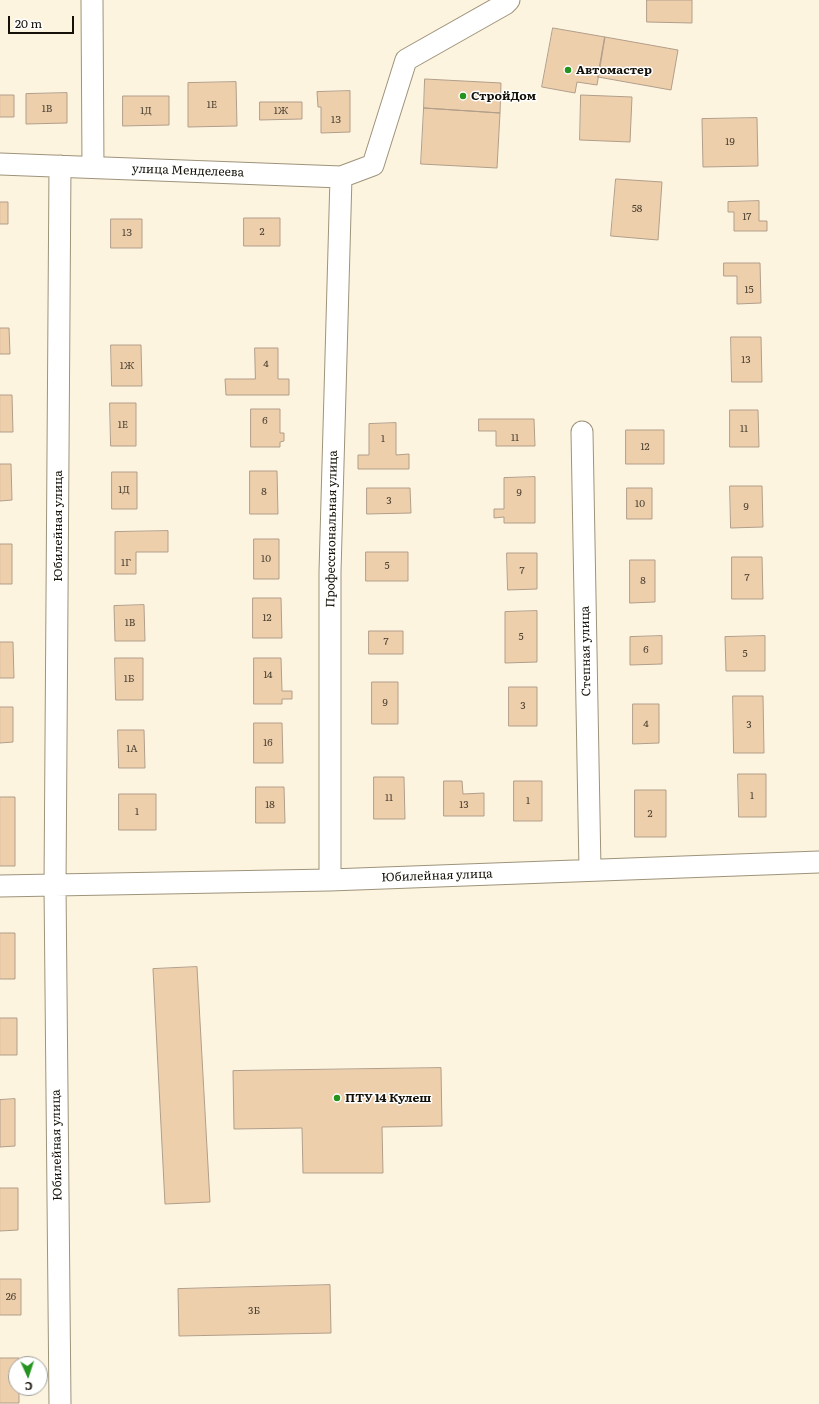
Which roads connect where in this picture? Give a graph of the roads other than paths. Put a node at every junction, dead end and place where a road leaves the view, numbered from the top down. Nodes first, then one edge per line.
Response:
1 (92, 0) edge
2 (509, 0) edge
3 (0, 164) edge
4 (60, 166) junction
5 (93, 167) junction
6 (341, 177) junction
7 (582, 432) dead end
8 (819, 862) edge
9 (590, 870) junction
10 (330, 880) junction
11 (55, 885) junction
12 (0, 886) edge
13 (60, 1404) edge

1 - 5 street
2 - 6 street, улица Менделеева
3 - 4 street, улица Менделеева
4 - 5 street, улица Менделеева
4 - 11 street, Юбилейная улица
5 - 6 street, улица Менделеева
6 - 10 street, Профессиональная улица
7 - 9 street, Степная улица
8 - 9 street, Юбилейная улица
9 - 10 street, Юбилейная улица
10 - 11 street, Юбилейная улица
11 - 12 street
11 - 13 street, Юбилейная улица

